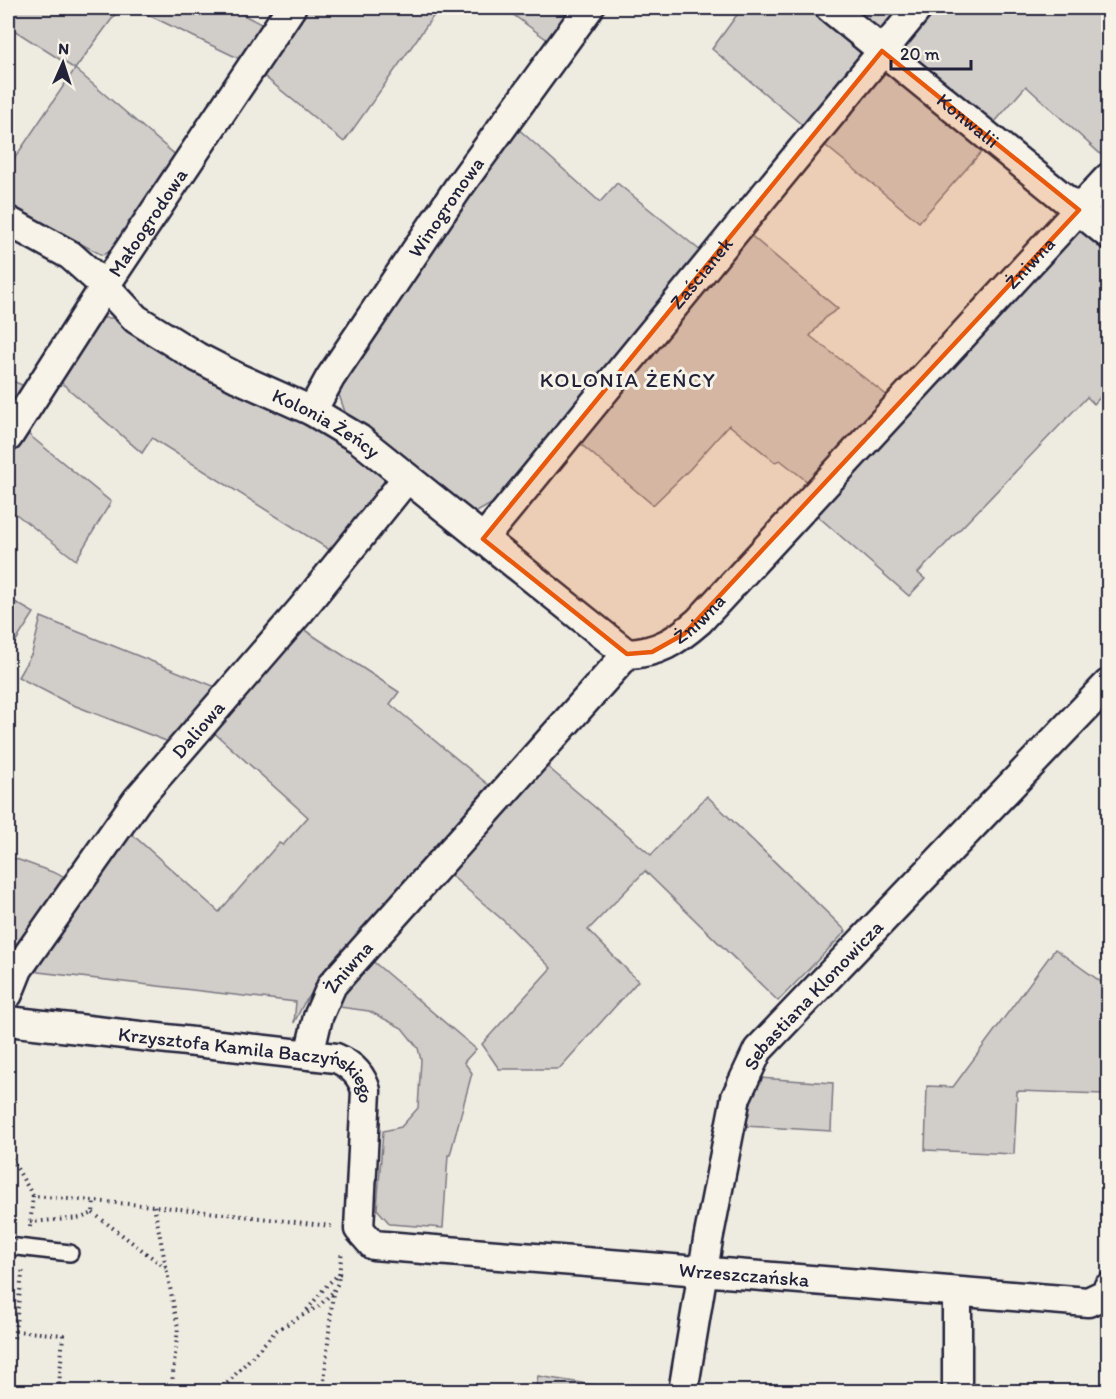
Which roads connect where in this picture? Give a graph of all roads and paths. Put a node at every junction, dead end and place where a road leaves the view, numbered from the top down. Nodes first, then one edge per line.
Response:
1 (291, 8) edge
2 (589, 8) edge
3 (830, 8) edge
4 (918, 8) edge
5 (882, 51) junction
6 (1108, 178) edge
7 (1079, 210) junction
8 (8, 222) edge
9 (1108, 234) edge
10 (105, 286) junction
11 (312, 411) junction
12 (8, 437) edge
13 (407, 478) junction
14 (483, 539) junction
15 (627, 654) junction
16 (1108, 684) edge
17 (8, 994) edge
18 (8, 1021) edge
19 (309, 1054) junction
20 (8, 1153) edge
21 (33, 1196) junction
22 (94, 1201) junction
23 (154, 1206) junction
24 (93, 1213) junction
25 (30, 1222) junction
26 (359, 1234) junction
27 (8, 1246) edge
28 (26, 1249) junction
29 (70, 1253) dead end
30 (166, 1268) junction
31 (703, 1270) junction
32 (339, 1273) junction
33 (1108, 1288) edge
34 (333, 1292) junction
35 (957, 1293) junction
36 (304, 1312) junction
37 (15, 1331) junction
38 (14, 1338) dead end
39 (48, 1392) edge
40 (171, 1392) edge
41 (219, 1392) edge
42 (323, 1392) edge
43 (683, 1392) edge
44 (957, 1392) edge

1 - 10 street, Małoogrodowa
2 - 11 street, Winogronowa
3 - 5 street, Konwalii
4 - 5 street, Zaścianek
5 - 7 street, Konwalii
5 - 14 street, Zaścianek
6 - 7 street, Żniwna
7 - 9 street, Konwalii
7 - 15 street, Żniwna
8 - 10 street, Kolonia Żeńcy
10 - 11 street, Kolonia Żeńcy
10 - 12 street, Małoogrodowa
11 - 13 street, Kolonia Żeńcy
13 - 14 street, Kolonia Żeńcy
13 - 17 street, Daliowa
14 - 15 street, Kolonia Żeńcy
15 - 19 street, Żniwna
16 - 31 street, Sebastiana Klonowicza
18 - 19 street, Krzysztofa Kamila Baczyńskiego
19 - 26 street, Krzysztofa Kamila Baczyńskiego
20 - 21 path
21 - 22 path
21 - 25 path
22 - 23 path
22 - 24 path
23 - 26 path
23 - 30 path
24 - 25 path
24 - 30 path
25 - 28 path
26 - 31 street, Wrzeszczańska
26 - 32 path
27 - 28 lane
28 - 29 lane
28 - 37 path
30 - 40 path
31 - 35 street, Wrzeszczańska
31 - 43 street, Sebastiana Klonowicza
32 - 34 path
32 - 36 path
33 - 35 street, Wrzeszczańska
34 - 36 path
34 - 42 path
35 - 44 street
36 - 41 path
37 - 38 path
37 - 39 path

